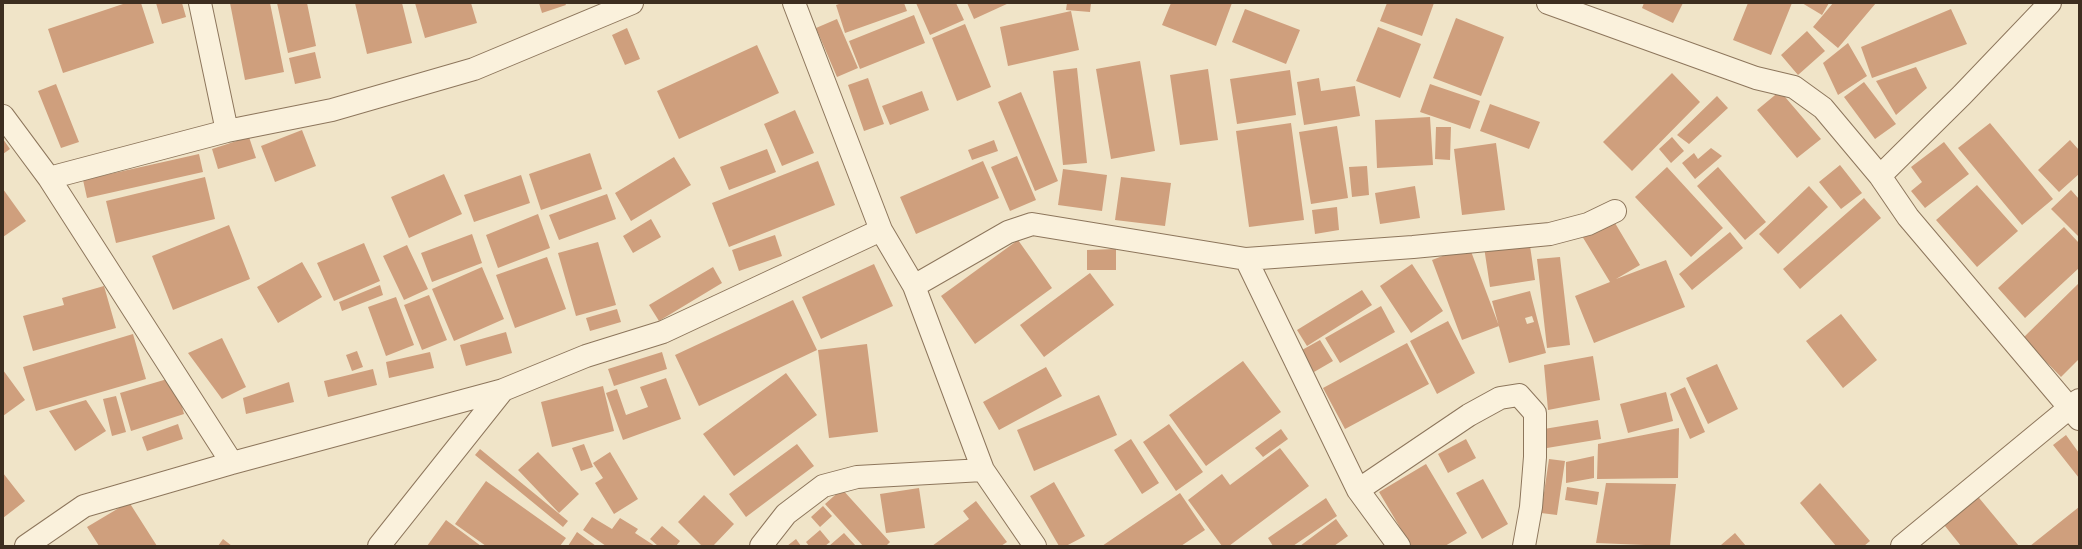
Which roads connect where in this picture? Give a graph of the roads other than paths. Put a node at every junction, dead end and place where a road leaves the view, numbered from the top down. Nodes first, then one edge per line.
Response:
1 (200, 3) edge
2 (632, 3) edge
3 (794, 3) edge
4 (1548, 3) edge
5 (2050, 3) edge
6 (3, 116) edge
7 (227, 132) junction
8 (1880, 176) junction
9 (49, 178) junction
10 (1615, 211) dead end
11 (881, 230) junction
12 (1246, 259) junction
13 (914, 286) junction
14 (503, 390) junction
15 (2076, 409) edge
16 (232, 463) junction
17 (983, 470) junction
18 (1358, 490) junction
19 (26, 546) edge
20 (379, 546) edge
21 (761, 546) edge
22 (1035, 546) edge
23 (1398, 546) edge
24 (1524, 546) edge
25 (1902, 546) edge

1 - 7 street
2 - 7 street
3 - 11 street
4 - 8 street
5 - 8 street
6 - 9 street
7 - 9 street
8 - 15 street
9 - 16 street
10 - 12 street
11 - 13 street
11 - 14 street
12 - 13 street
12 - 18 street
13 - 17 street
14 - 16 street
14 - 20 street
15 - 25 street
16 - 19 street
17 - 21 street
17 - 22 street
18 - 23 street
18 - 24 street

